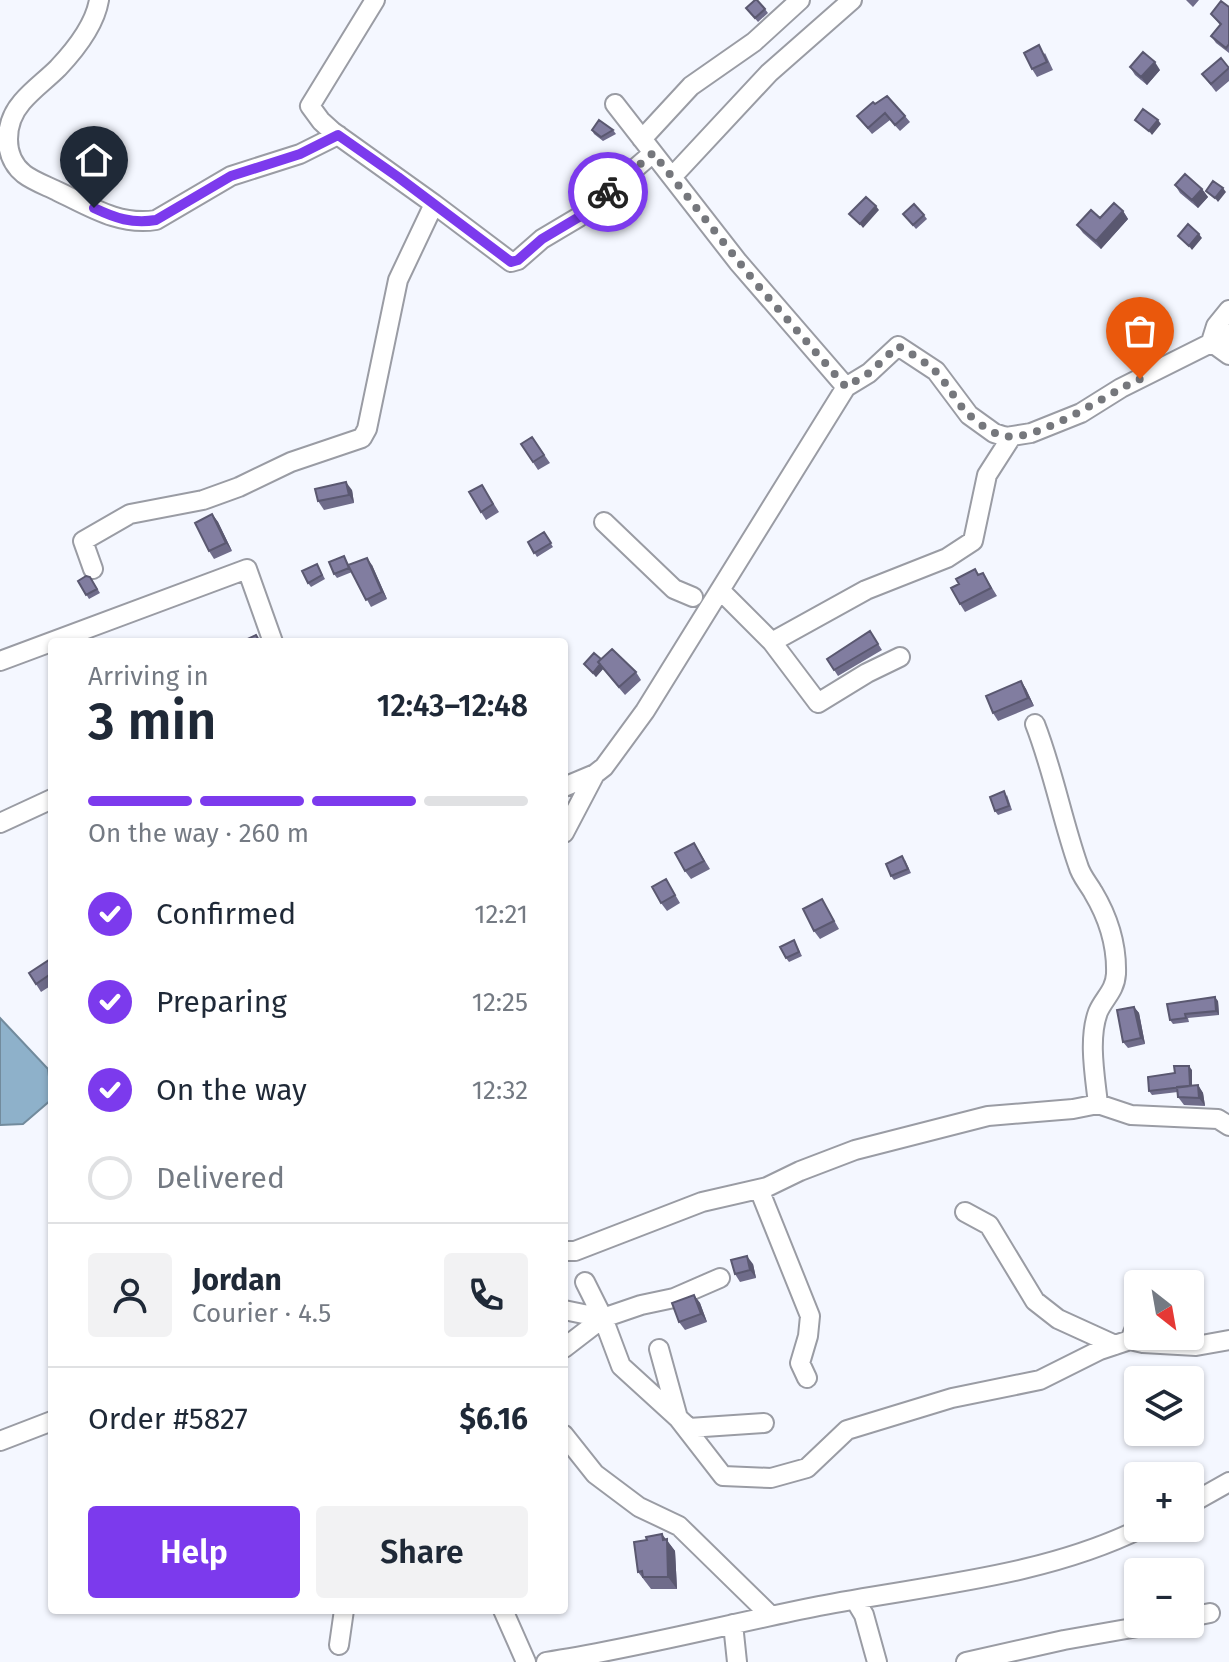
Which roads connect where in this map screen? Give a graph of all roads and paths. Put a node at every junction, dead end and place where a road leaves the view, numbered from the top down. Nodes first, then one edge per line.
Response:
1 (99, 0) edge
2 (375, 0) edge
3 (800, 0) edge
4 (852, 0) edge
5 (615, 104) dead end
6 (338, 135) junction
7 (648, 146) junction
8 (672, 177) junction
9 (434, 204) junction
10 (1229, 310) edge
11 (1229, 334) edge
12 (1211, 342) junction
13 (1229, 355) edge
14 (846, 387) junction
15 (1012, 436) junction
16 (604, 522) dead end
17 (93, 569) dead end
18 (709, 597) junction
19 (62, 638) edge
20 (272, 638) edge
21 (772, 642) junction
22 (48, 643) edge
23 (900, 657) dead end
24 (0, 661) edge
25 (1035, 724) dead end
26 (595, 774) junction
27 (568, 785) edge
28 (48, 801) edge
29 (0, 823) edge
30 (568, 825) edge
31 (1098, 1104) junction
32 (1229, 1126) edge
33 (759, 1189) junction
34 (965, 1212) dead end
35 (568, 1251) edge
36 (720, 1278) dead end
37 (585, 1282) dead end
38 (568, 1311) edge
39 (603, 1318) junction
40 (1124, 1339) edge
41 (1229, 1340) edge
42 (1122, 1342) junction
43 (568, 1345) edge
44 (659, 1349) dead end
45 (807, 1378) dead end
46 (678, 1418) junction
47 (48, 1423) edge
48 (764, 1423) dead end
49 (568, 1440) edge
50 (0, 1441) edge
51 (1229, 1482) edge
52 (1204, 1496) edge
53 (1124, 1536) edge
54 (855, 1600) junction
55 (1210, 1613) dead end
56 (343, 1614) edge
57 (505, 1614) edge
58 (1204, 1614) edge
59 (771, 1616) junction
60 (733, 1624) junction
61 (1124, 1629) edge
62 (339, 1645) dead end
63 (575, 1659) edge
64 (526, 1662) edge
65 (546, 1662) edge
66 (737, 1662) edge
67 (877, 1662) edge
68 (966, 1662) edge

1 - 6 street
2 - 6 street
3 - 7 street
4 - 8 street
5 - 7 street
6 - 9 street
7 - 8 street
7 - 9 street
8 - 14 street
9 - 17 street
10 - 12 street
11 - 12 street
12 - 13 street
12 - 15 street
14 - 15 street
14 - 18 street
15 - 21 street
16 - 18 street
18 - 21 street
18 - 26 street
19 - 20 street
21 - 23 street
22 - 24 street
25 - 31 street
26 - 27 street
26 - 30 street
28 - 29 street
31 - 32 street
31 - 33 street
33 - 35 street
33 - 45 street
34 - 42 street
36 - 39 street
37 - 39 street
38 - 39 street
39 - 43 street
39 - 46 street
40 - 42 street
41 - 42 street
42 - 46 street
44 - 46 street
46 - 48 street
47 - 50 street
49 - 59 street
51 - 52 street
53 - 54 street
54 - 59 street
54 - 67 street
55 - 58 street
56 - 62 street
57 - 64 street
59 - 60 street
60 - 63 street
60 - 66 street
61 - 68 street
63 - 65 street

